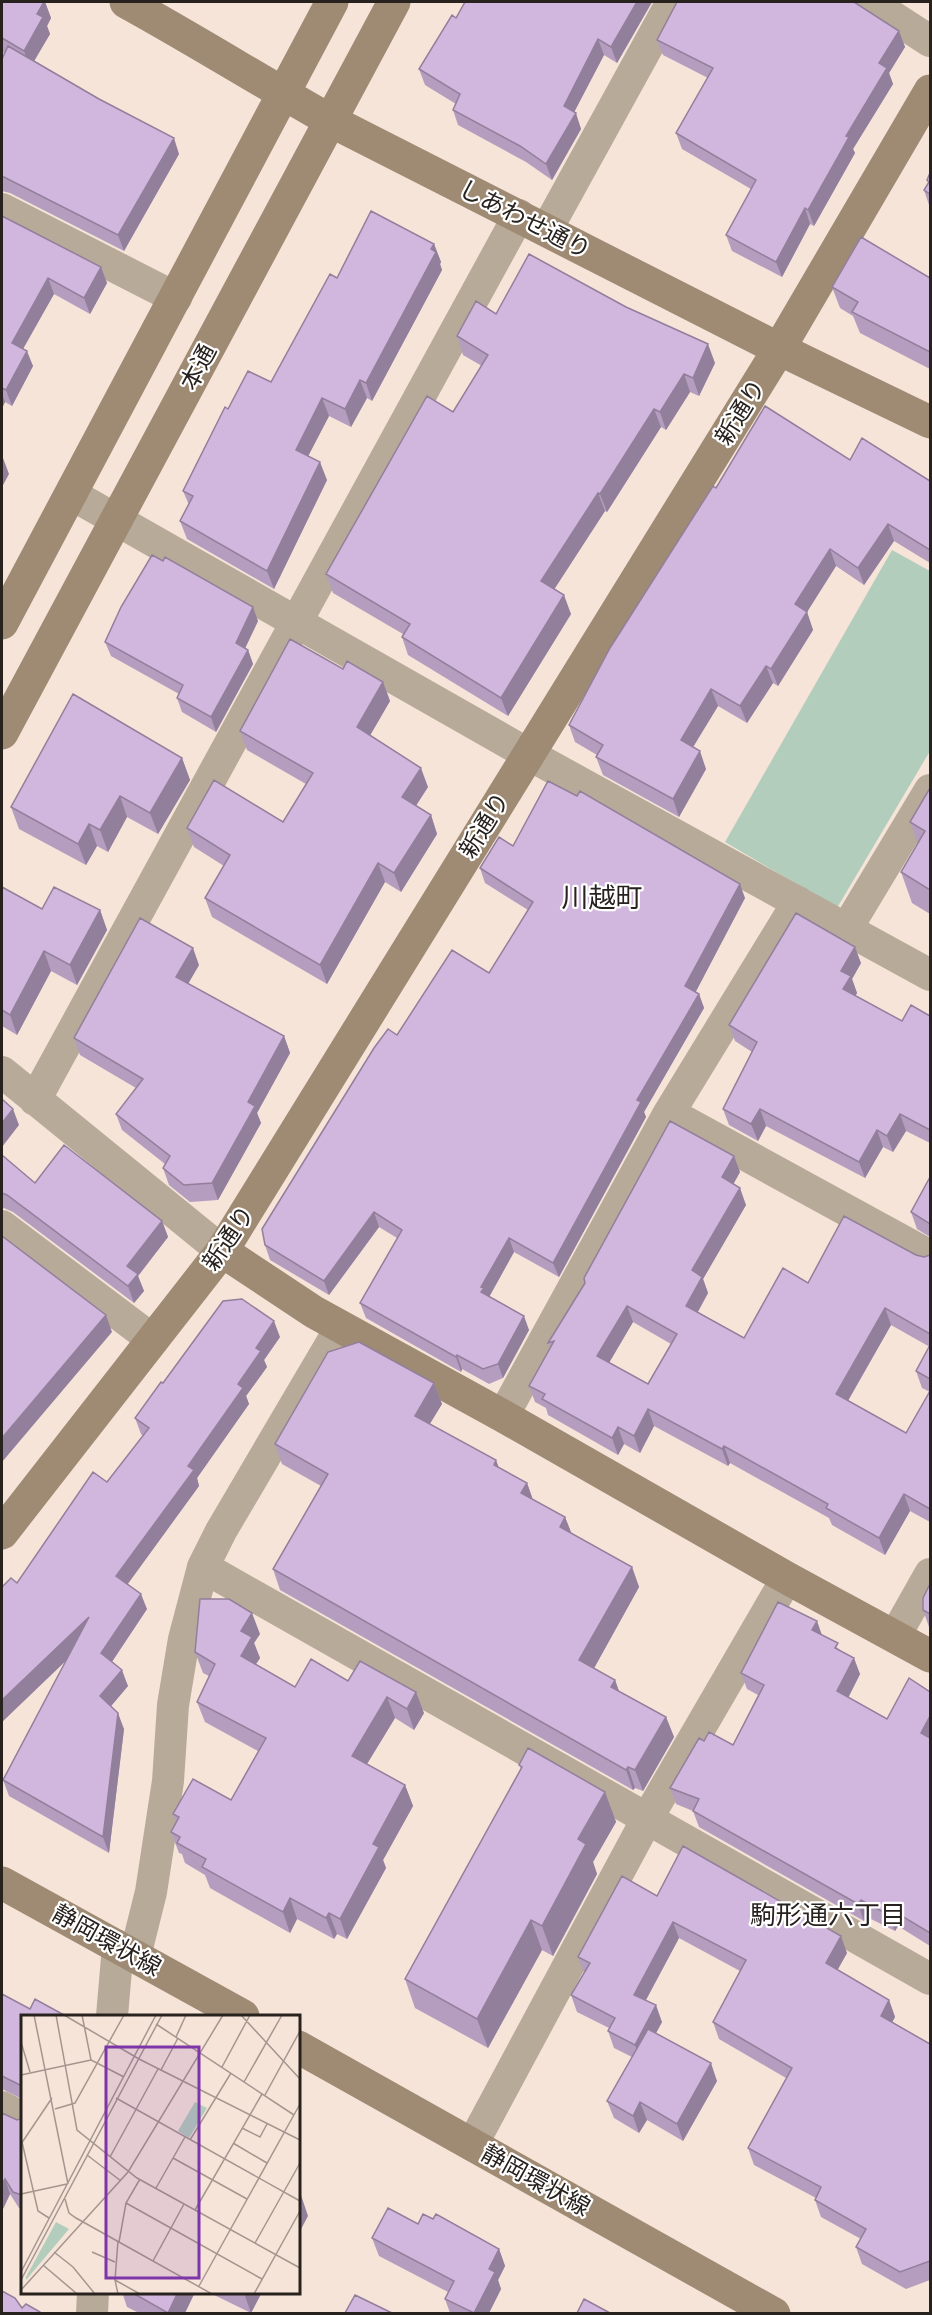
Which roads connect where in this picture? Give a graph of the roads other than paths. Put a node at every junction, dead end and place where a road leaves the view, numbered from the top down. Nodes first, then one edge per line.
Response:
1 (126, 2) edge
2 (332, 2) edge
3 (394, 2) edge
4 (672, 2) edge
5 (870, 2) edge
6 (930, 41) edge
7 (930, 91) edge
8 (283, 94) junction
9 (331, 121) junction
10 (2, 209) edge
11 (533, 222) junction
12 (176, 298) junction
13 (779, 349) junction
14 (930, 422) edge
15 (71, 494) junction
16 (115, 519) junction
17 (2, 623) edge
18 (296, 623) junction
19 (2, 733) edge
20 (528, 754) junction
21 (930, 789) edge
22 (798, 902) junction
23 (847, 928) junction
24 (930, 975) edge
25 (2, 1072) edge
26 (35, 1100) junction
27 (669, 1113) junction
28 (2, 1226) edge
29 (222, 1251) junction
30 (930, 1256) edge
31 (341, 1327) junction
32 (153, 1340) junction
33 (503, 1416) junction
34 (2, 1533) edge
35 (203, 1567) junction
36 (930, 1574) edge
37 (787, 1578) junction
38 (895, 1636) junction
39 (930, 1656) edge
40 (648, 1819) junction
41 (2, 1882) edge
42 (127, 1951) junction
43 (930, 1979) edge
44 (112, 2015) edge
45 (241, 2015) edge
46 (300, 2048) edge
47 (2, 2107) edge
48 (21, 2117) edge
49 (472, 2145) junction
50 (93, 2294) edge
51 (92, 2313) edge
52 (774, 2313) edge

1 - 8 street, しあわせ通り
2 - 8 street
3 - 9 street, 本通
4 - 11 street
5 - 6 street
7 - 13 street, 新通り
8 - 9 street, しあわせ通り
8 - 12 street
9 - 11 street, しあわせ通り
9 - 16 street, 本通
10 - 12 street
11 - 13 street, しあわせ通り
11 - 18 street
12 - 15 street
13 - 14 street, しあわせ通り
13 - 20 street, 新通り
15 - 16 street
15 - 17 street
16 - 18 street
16 - 19 street, 本通
18 - 20 street
18 - 26 street
20 - 22 street
20 - 29 street, 新通り
21 - 23 street
22 - 23 street
22 - 27 street
23 - 24 street
25 - 26 street
26 - 29 street
27 - 30 street
27 - 33 street
28 - 32 street
29 - 31 street
29 - 32 street, 新通り
31 - 33 street
31 - 35 street
32 - 34 street, 新通り
33 - 37 street
35 - 40 street
35 - 42 street
36 - 38 street
37 - 38 street
37 - 40 street
38 - 39 street
40 - 43 street
40 - 49 street
41 - 42 street, 静岡環状線
42 - 44 street
42 - 45 street, 静岡環状線
46 - 49 street, 静岡環状線
47 - 48 street
49 - 52 street, 静岡環状線
50 - 51 street

